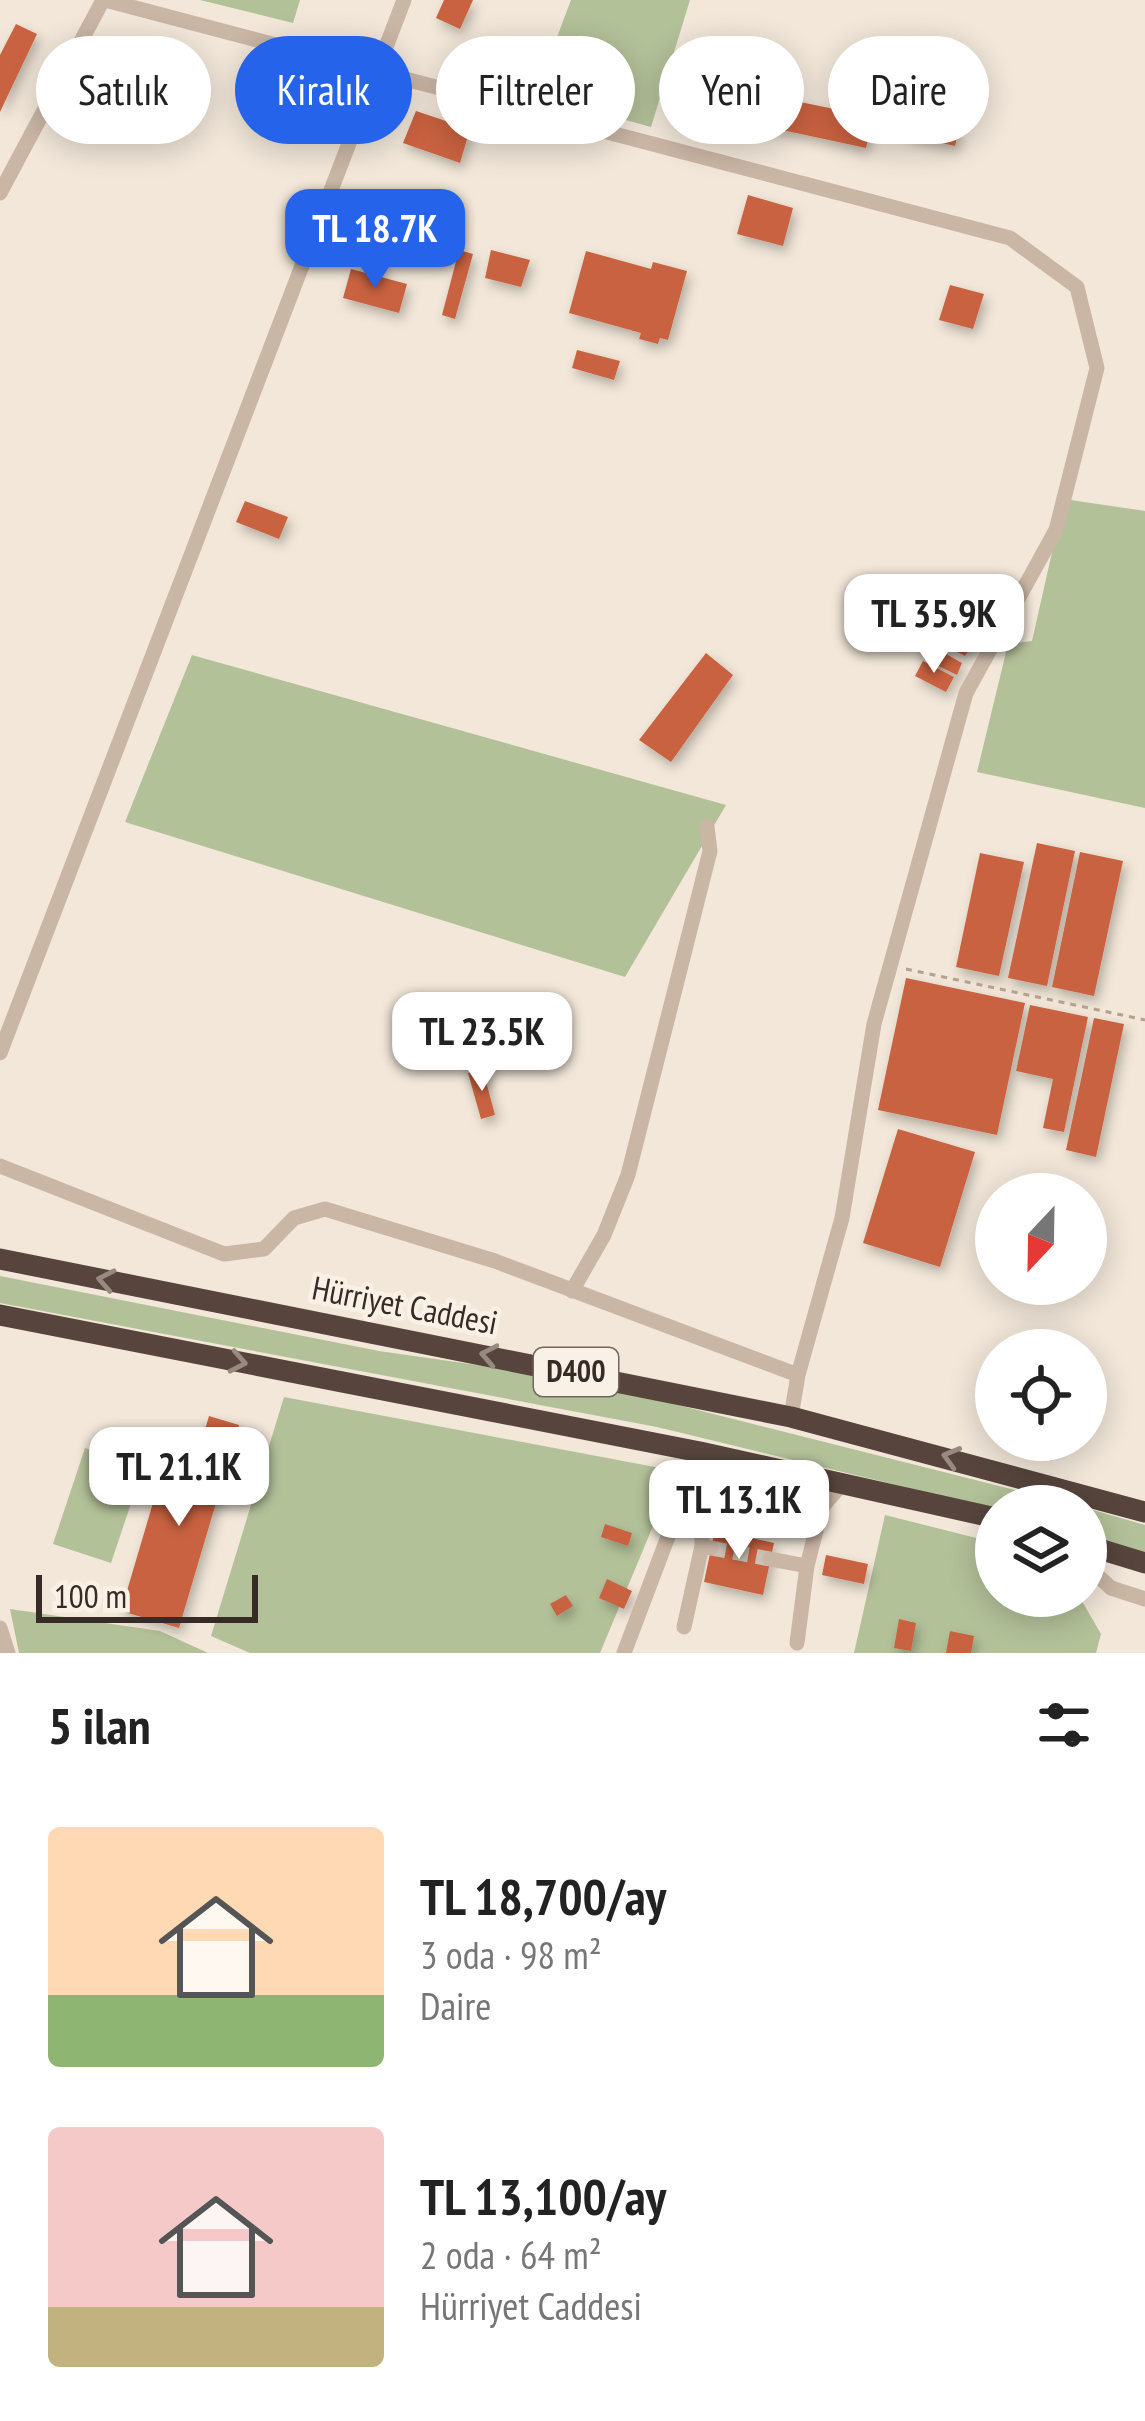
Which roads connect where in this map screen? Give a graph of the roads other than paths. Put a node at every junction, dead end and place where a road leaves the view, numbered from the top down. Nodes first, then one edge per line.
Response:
1 (104, 0) edge
2 (404, 0) edge
3 (236, 36) edge
4 (390, 36) edge
5 (412, 83) edge
6 (349, 144) edge
7 (0, 194) edge
8 (706, 826) dead end
9 (0, 1053) edge
10 (0, 1166) edge
11 (0, 1259) edge
12 (572, 1291) junction
13 (0, 1315) edge
14 (798, 1375) junction
15 (791, 1417) junction
16 (700, 1452) junction
17 (842, 1484) junction
18 (1145, 1512) edge
19 (975, 1513) edge
20 (1107, 1551) edge
21 (770, 1559) tunnel mouth
22 (1145, 1563) edge
23 (807, 1565) junction
24 (1107, 1584) edge
25 (1145, 1599) edge
26 (684, 1627) dead end
27 (0, 1628) edge
28 (797, 1643) dead end
29 (8, 1653) edge
30 (624, 1653) edge

1 - 3 street
1 - 7 street
2 - 4 street
5 - 14 street
6 - 9 street
8 - 12 street
10 - 12 street
15 -> 11 highway, Hürriyet Caddesi / D400
12 - 14 street
13 -> 16 highway
14 - 15 street
18 -> 15 highway, Hürriyet Caddesi / D400
16 - 17 highway
16 - 26 street
16 - 30 street
17 - 19 highway
17 - 23 street
20 - 22 highway
21 - 23 street
23 - 28 street
24 - 25 street
27 - 29 street

